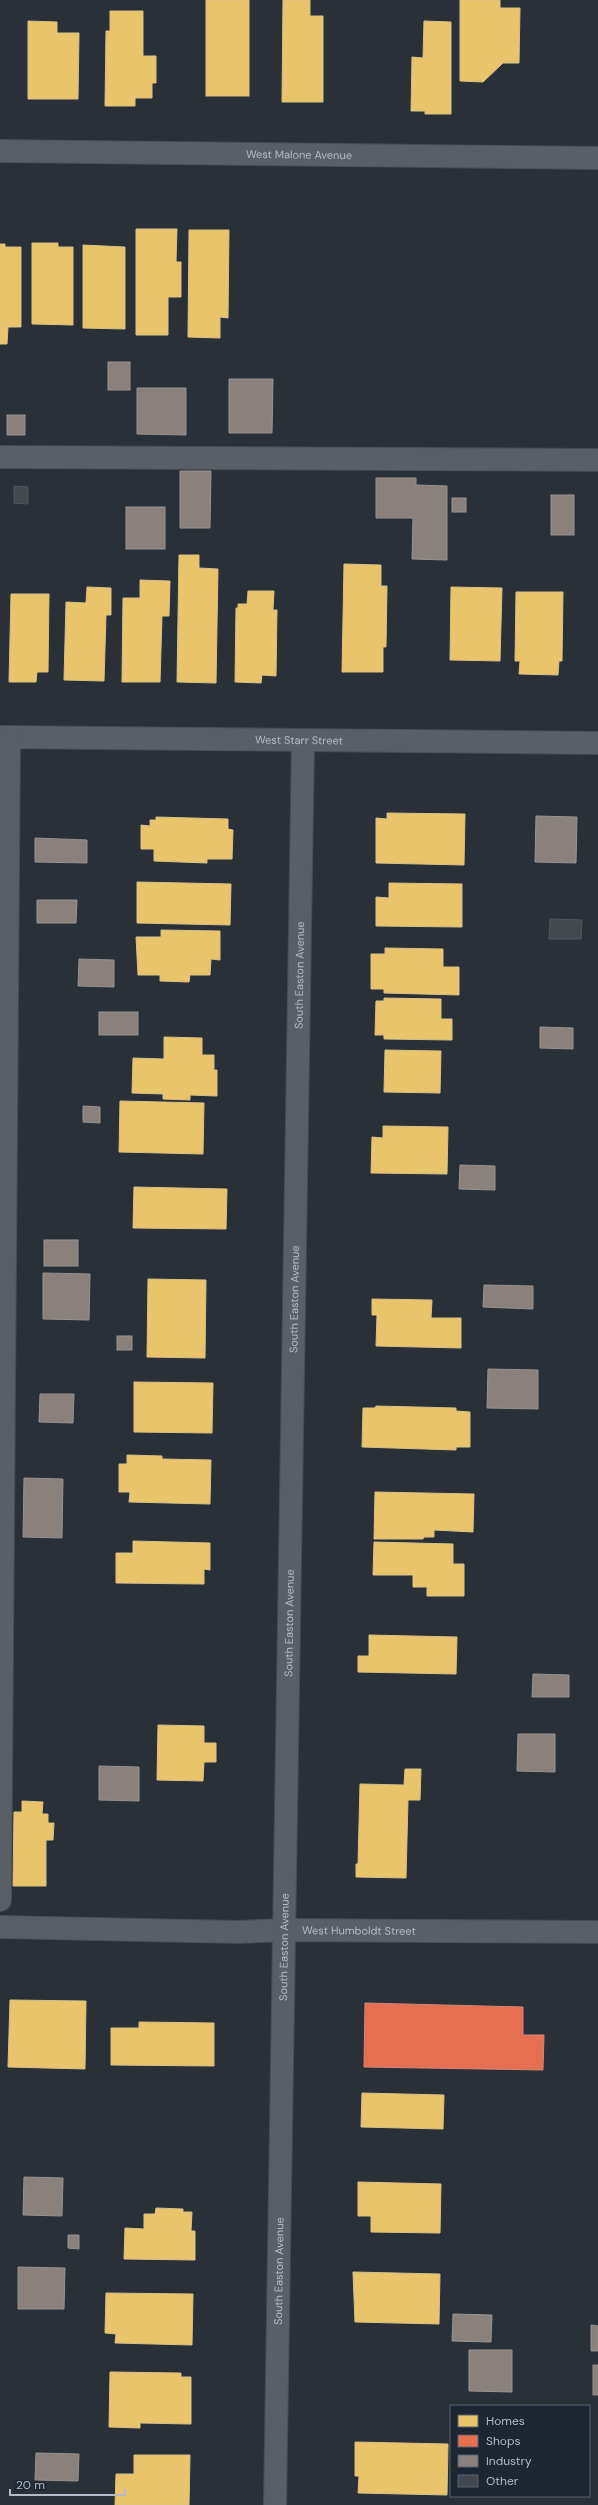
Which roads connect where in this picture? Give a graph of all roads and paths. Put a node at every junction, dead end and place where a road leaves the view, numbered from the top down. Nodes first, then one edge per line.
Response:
1 (0, 151) edge
2 (598, 158) edge
3 (0, 457) edge
4 (598, 460) edge
5 (4, 737) edge
6 (302, 741) junction
7 (598, 743) edge
8 (0, 1900) edge
9 (0, 1927) edge
10 (286, 1930) junction
11 (598, 1932) edge
12 (275, 2505) edge

1 - 2 street, West Malone Avenue
3 - 4 street
5 - 6 street, West Starr Street
5 - 8 street
6 - 7 street, West Starr Street
6 - 10 street, South Easton Avenue
9 - 10 street, West Humboldt Street
10 - 11 street, West Humboldt Street
10 - 12 street, South Easton Avenue

